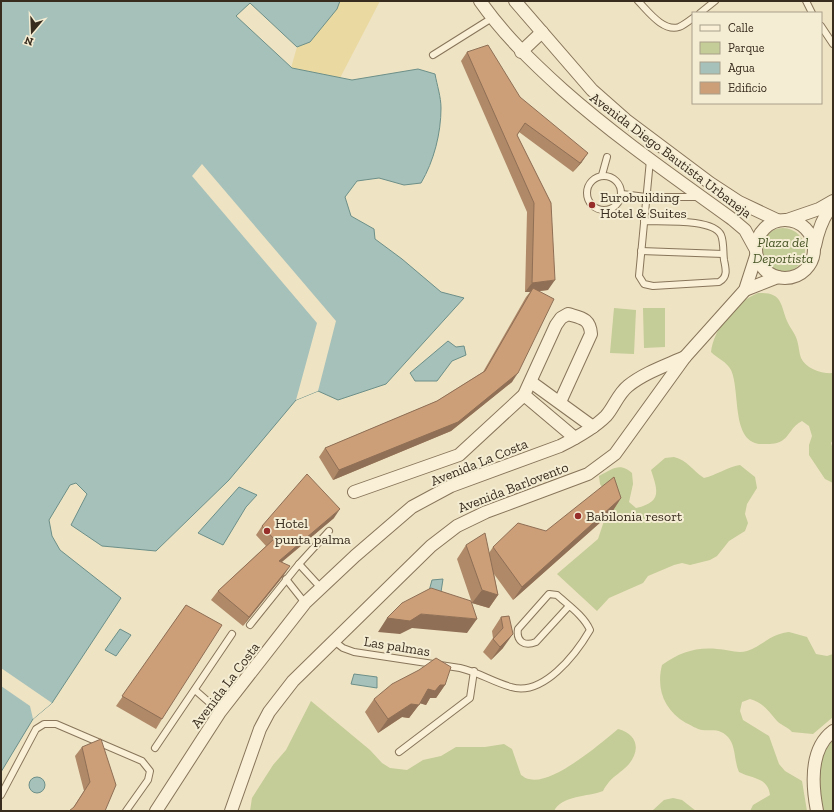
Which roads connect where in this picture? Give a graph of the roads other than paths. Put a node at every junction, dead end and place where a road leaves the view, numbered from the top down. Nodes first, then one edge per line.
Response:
1 (480, 1) edge
2 (515, 1) edge
3 (638, 1) edge
4 (715, 1) edge
5 (806, 1) edge
6 (701, 12) edge
7 (812, 12) edge
8 (492, 18) junction
9 (692, 19) edge
10 (822, 28) edge
11 (542, 32) junction
12 (833, 44) edge
13 (521, 52) junction
14 (433, 55) dead end
15 (607, 157) dead end
16 (650, 160) junction
17 (602, 175) junction
18 (622, 194) junction
19 (646, 197) junction
20 (701, 197) junction
21 (833, 202) edge
22 (782, 220) junction
23 (644, 221) junction
24 (814, 247) junction
25 (641, 250) junction
26 (756, 253) junction
27 (723, 254) junction
28 (778, 277) junction
29 (745, 290) junction
30 (685, 357) junction
31 (532, 382) junction
32 (524, 395) junction
33 (560, 402) junction
34 (593, 427) junction
35 (576, 438) junction
36 (354, 492) dead end
37 (328, 531) edge
38 (299, 564) junction
39 (286, 579) junction
40 (320, 588) junction
41 (305, 603) junction
42 (569, 606) junction
43 (250, 625) edge
44 (232, 634) dead end
45 (334, 641) junction
46 (474, 671) junction
47 (195, 690) junction
48 (220, 712) junction
49 (833, 731) edge
50 (155, 748) dead end
51 (399, 752) dead end
52 (1, 796) edge
53 (126, 811) edge
54 (156, 811) edge
55 (231, 811) edge
56 (817, 811) edge

1 - 8 street, Avenida Diego Bautista Urbaneja
2 - 11 street, Avenida Diego Bautista Urbaneja
3 - 9 lane
4 - 6 lane
5 - 7 lane
8 - 13 street, Avenida Diego Bautista Urbaneja
8 - 14 lane
10 - 12 lane
11 - 13 street
11 - 22 street, Avenida Diego Bautista Urbaneja
13 - 16 street, Avenida Diego Bautista Urbaneja
15 - 17 lane
16 - 19 lane
16 - 20 street, Avenida Diego Bautista Urbaneja
17 - 18 lane
17 - 18 lane
18 - 19 lane
19 - 20 lane
19 - 23 lane
20 - 26 street, Avenida Diego Bautista Urbaneja
21 - 22 street
21 - 24 street
22 - 24 street
22 - 26 street
23 - 25 lane
23 - 27 lane
24 - 28 street
25 - 27 lane
25 - 27 lane
26 - 28 street
26 - 29 street, Avenida Barlovento
28 - 29 street, Avenida Barlovento
29 - 30 street, Avenida Barlovento
30 - 34 street, Avenida La Costa
30 - 45 street, Avenida Barlovento
31 - 32 street
31 - 33 street
31 - 33 street
32 - 35 street
32 - 36 street
33 - 34 street
34 - 35 street, Avenida La Costa
35 - 40 street, Avenida La Costa
37 - 38 lane
38 - 39 lane
38 - 40 lane
39 - 41 lane
39 - 43 lane
40 - 41 street, Avenida La Costa
41 - 48 street, Avenida La Costa
42 - 42 lane, Las palmas
42 - 46 lane, Las palmas
44 - 47 lane
45 - 46 lane, Las palmas
45 - 55 street, Avenida Barlovento
46 - 51 lane
47 - 48 lane
47 - 50 lane
48 - 54 street, Avenida La Costa
49 - 56 street
52 - 53 lane

